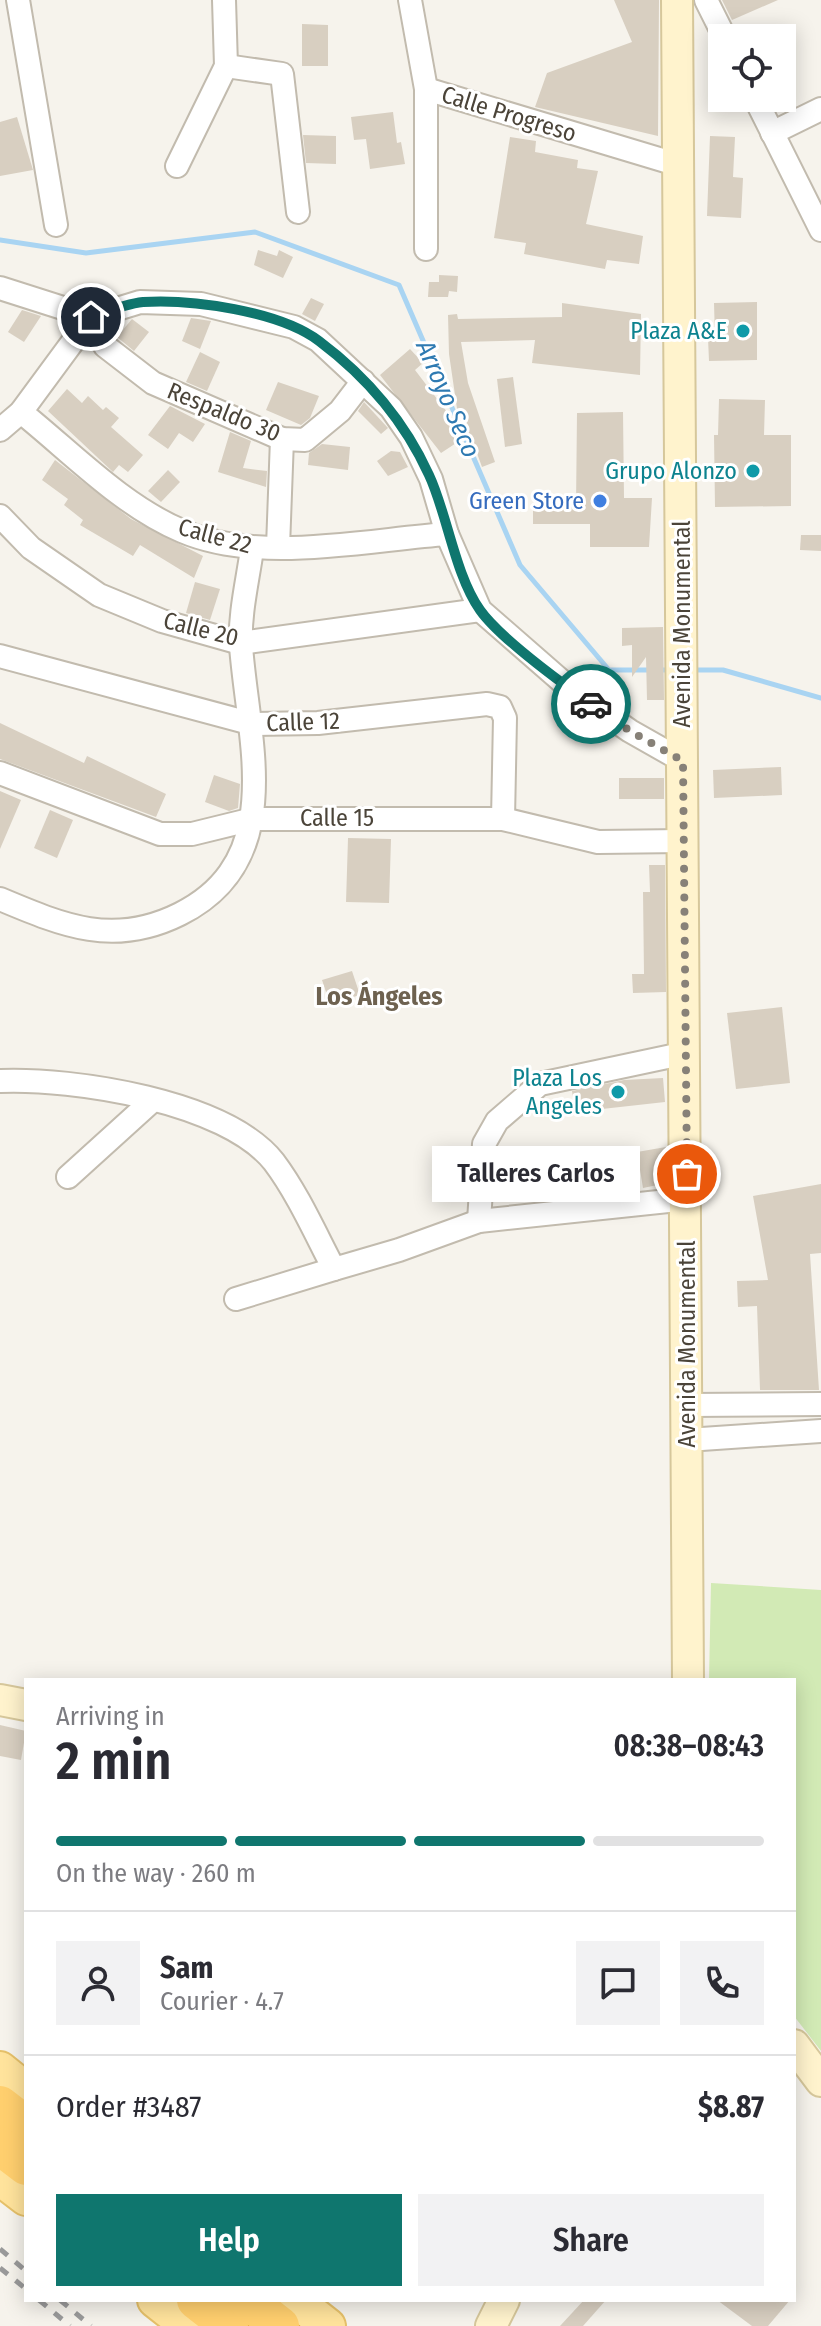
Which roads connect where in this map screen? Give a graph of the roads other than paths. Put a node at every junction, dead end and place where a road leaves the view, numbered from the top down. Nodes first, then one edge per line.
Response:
1 (18, 0) edge
2 (224, 0) edge
3 (410, 0) edge
4 (677, 0) edge
5 (706, 0) edge
6 (718, 24) edge
7 (226, 66) junction
8 (426, 89) junction
9 (821, 109) edge
10 (762, 112) edge
11 (772, 133) junction
12 (679, 165) junction
13 (177, 166) dead end
14 (298, 212) dead end
15 (56, 225) dead end
16 (821, 230) edge
17 (426, 249) dead end
18 (0, 288) edge
19 (91, 317) junction
20 (363, 381) junction
21 (21, 412) junction
22 (0, 430) edge
23 (282, 439) junction
24 (0, 516) edge
25 (447, 534) junction
26 (278, 547) junction
27 (252, 549) junction
28 (480, 610) junction
29 (240, 643) junction
30 (0, 656) edge
31 (253, 724) junction
32 (683, 761) junction
33 (0, 773) edge
34 (253, 819) junction
35 (503, 819) junction
36 (683, 841) junction
37 (0, 899) edge
38 (686, 1053) junction
39 (0, 1081) edge
40 (153, 1100) junction
41 (68, 1177) dead end
42 (687, 1199) junction
43 (479, 1221) junction
44 (334, 1269) junction
45 (236, 1299) dead end
46 (821, 1404) edge
47 (688, 1405) junction
48 (821, 1431) edge
49 (687, 1440) junction
50 (688, 1678) edge
51 (0, 1700) edge
52 (24, 1705) edge
53 (796, 2048) edge
54 (0, 2069) edge
55 (821, 2081) edge
56 (24, 2088) edge
57 (0, 2105) edge
58 (24, 2123) edge
59 (0, 2146) edge
60 (24, 2164) edge
61 (0, 2178) edge
62 (24, 2196) edge
63 (158, 2302) edge
64 (199, 2302) edge
65 (250, 2302) edge
66 (298, 2302) edge
67 (503, 2302) edge
68 (188, 2326) edge
69 (229, 2326) edge
70 (280, 2326) edge
71 (328, 2326) edge
72 (491, 2326) edge

1 - 15 street
2 - 7 street
3 - 8 street, Calle Progreso
4 - 12 main road, Avenida Monumental
5 - 6 street
7 - 13 street
7 - 14 street
8 - 12 street, Calle Progreso
8 - 17 street
9 - 11 street
10 - 11 street
11 - 16 street
12 - 32 main road, Avenida Monumental
18 - 19 street
19 - 20 street
19 - 21 street
19 - 23 street, Respaldo 30
20 - 23 street, Respaldo 30
20 - 25 street
21 - 22 street
21 - 27 street, Calle 22
23 - 26 street
24 - 29 street, Calle 20
25 - 26 street, Calle 22
25 - 28 street
26 - 27 street, Calle 22
27 - 29 street
28 - 29 street, Calle 20
28 - 32 street
29 - 31 street
30 - 31 street, Calle 12
31 - 34 street
31 - 35 street, Calle 12
32 - 36 main road, Avenida Monumental
33 - 34 street, Calle 15
34 - 35 street, Calle 15
34 - 37 street
35 - 36 street, Calle 15
36 - 38 main road, Avenida Monumental
38 - 42 main road, Avenida Monumental
38 - 43 street
39 - 40 street
40 - 41 street
40 - 44 street
42 - 43 street
42 - 47 main road, Avenida Monumental
43 - 44 street
44 - 45 street
46 - 47 street
47 - 49 main road, Avenida Monumental
48 - 49 street
49 - 50 main road, Avenida Monumental
51 - 52 main road
53 - 55 main road
54 - 56 main road
57 - 58 highway
59 - 60 highway
61 - 62 main road
63 - 68 main road
64 - 69 highway
65 - 70 highway
66 - 71 main road
67 - 72 main road

